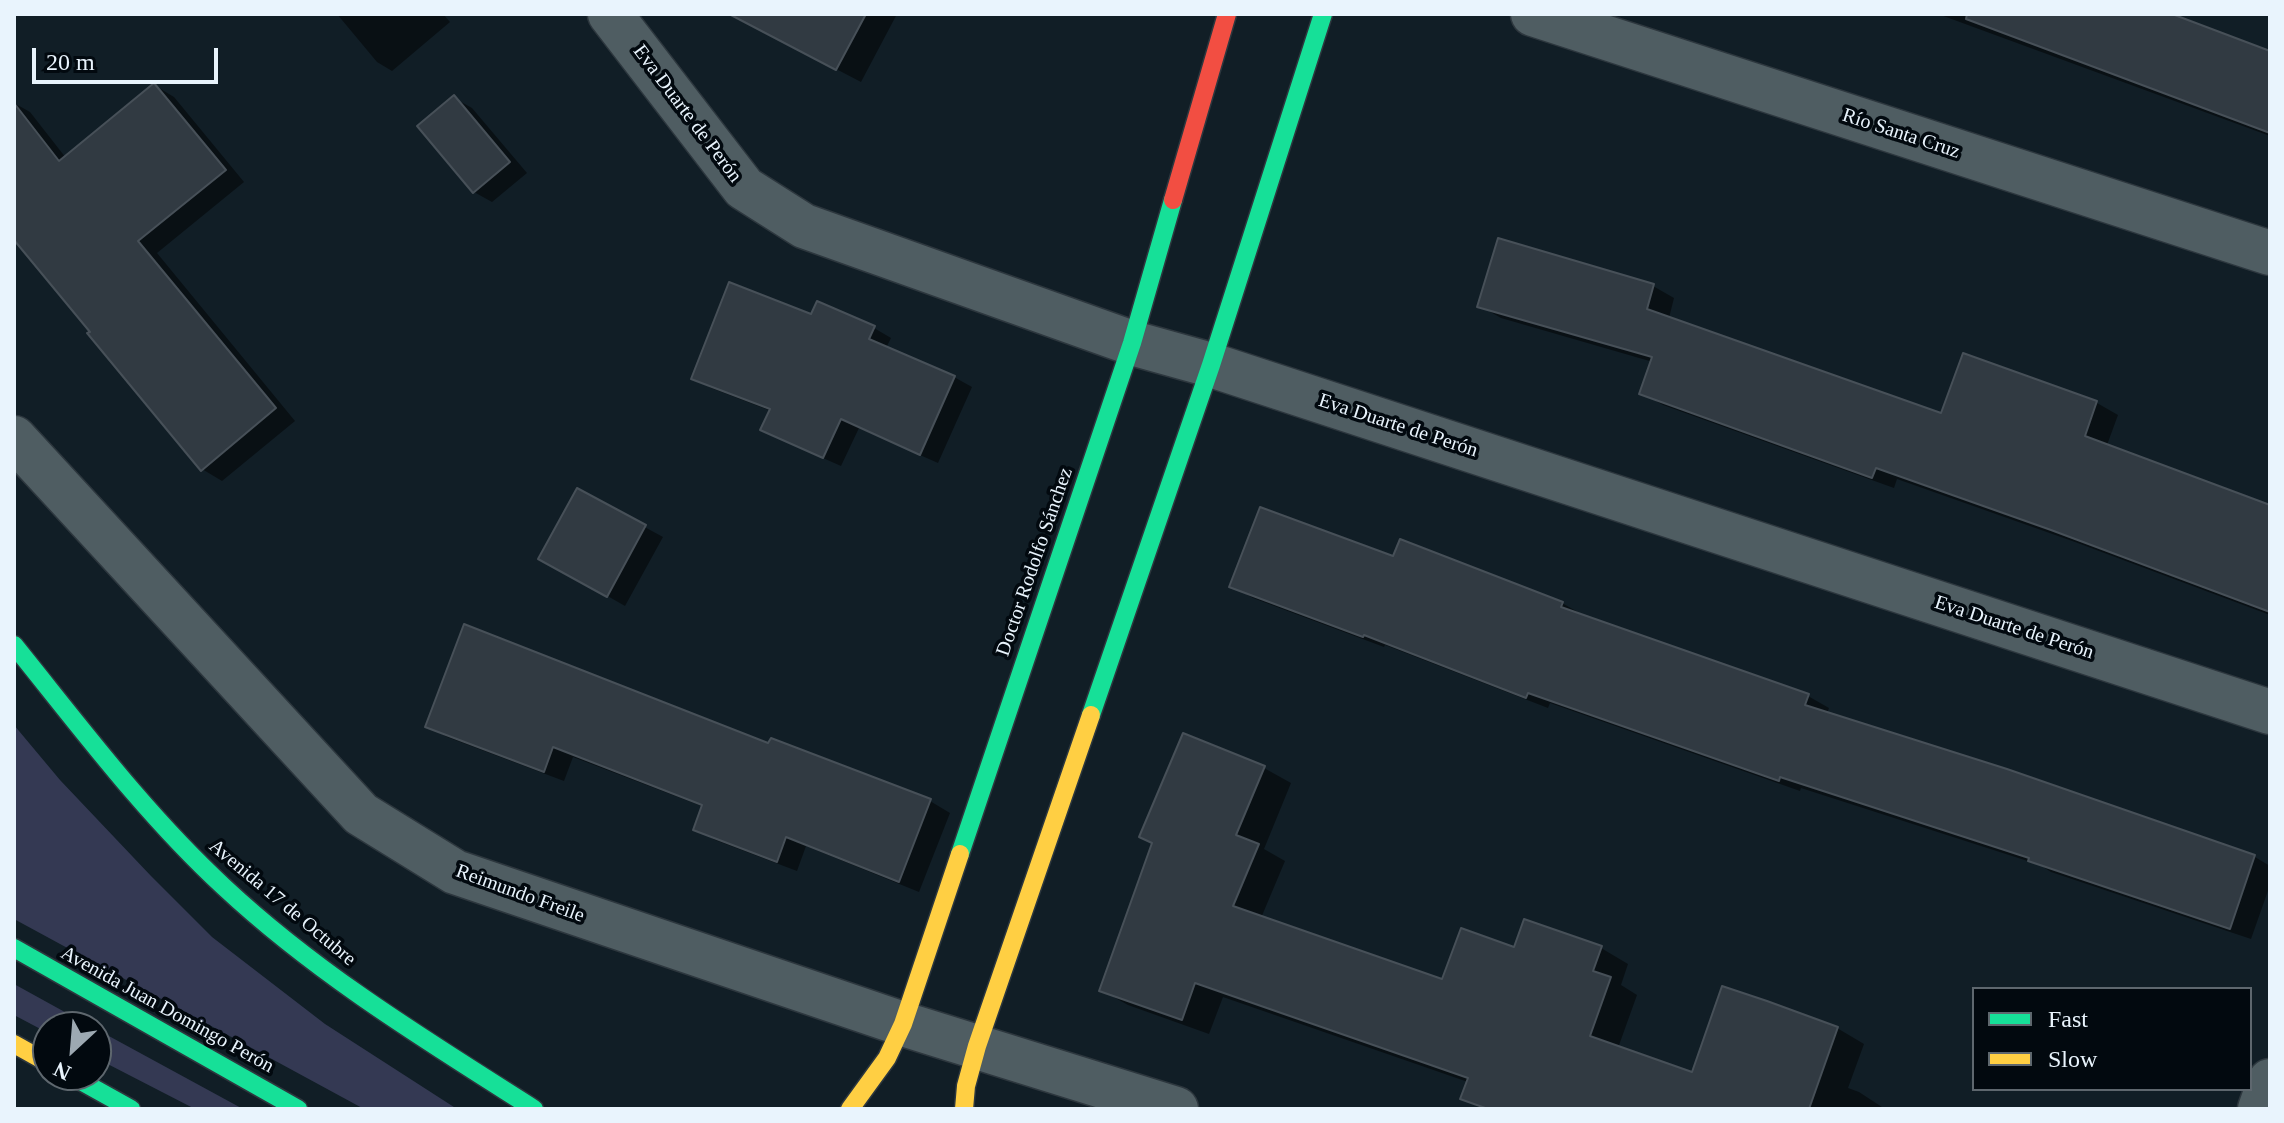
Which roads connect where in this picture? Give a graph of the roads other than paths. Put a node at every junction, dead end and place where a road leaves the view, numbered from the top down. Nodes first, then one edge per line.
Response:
1 (610, 14) edge
2 (1227, 14) edge
3 (1323, 14) edge
4 (1533, 14) edge
5 (2270, 253) edge
6 (1132, 343) junction
7 (1211, 365) junction
8 (14, 438) edge
9 (14, 645) edge
10 (2270, 712) edge
11 (14, 948) edge
12 (903, 1024) junction
13 (14, 1044) edge
14 (977, 1046) junction
15 (32, 1054) edge
16 (2270, 1081) edge
17 (99, 1091) edge
18 (131, 1109) edge
19 (298, 1109) edge
20 (534, 1109) edge
21 (850, 1109) edge
22 (964, 1109) edge
23 (1176, 1109) edge
24 (2260, 1109) edge

1 - 6 street, Eva Duarte de Perón
2 - 6 street, Doctor Rodolfo Sánchez
3 - 7 street
4 - 5 street, Río Santa Cruz
6 - 7 street, Eva Duarte de Perón
6 - 12 street, Doctor Rodolfo Sánchez
7 - 10 street, Eva Duarte de Perón
7 - 14 street
8 - 12 street, Reimundo Freile
9 - 20 street, Avenida 17 de Octubre
11 - 19 street, Avenida Juan Domingo Perón
12 - 14 street, Reimundo Freile
12 - 21 street, Doctor Rodolfo Sánchez
13 - 15 street
14 - 22 street
14 - 23 street, Reimundo Freile
16 - 24 street
17 - 18 street

